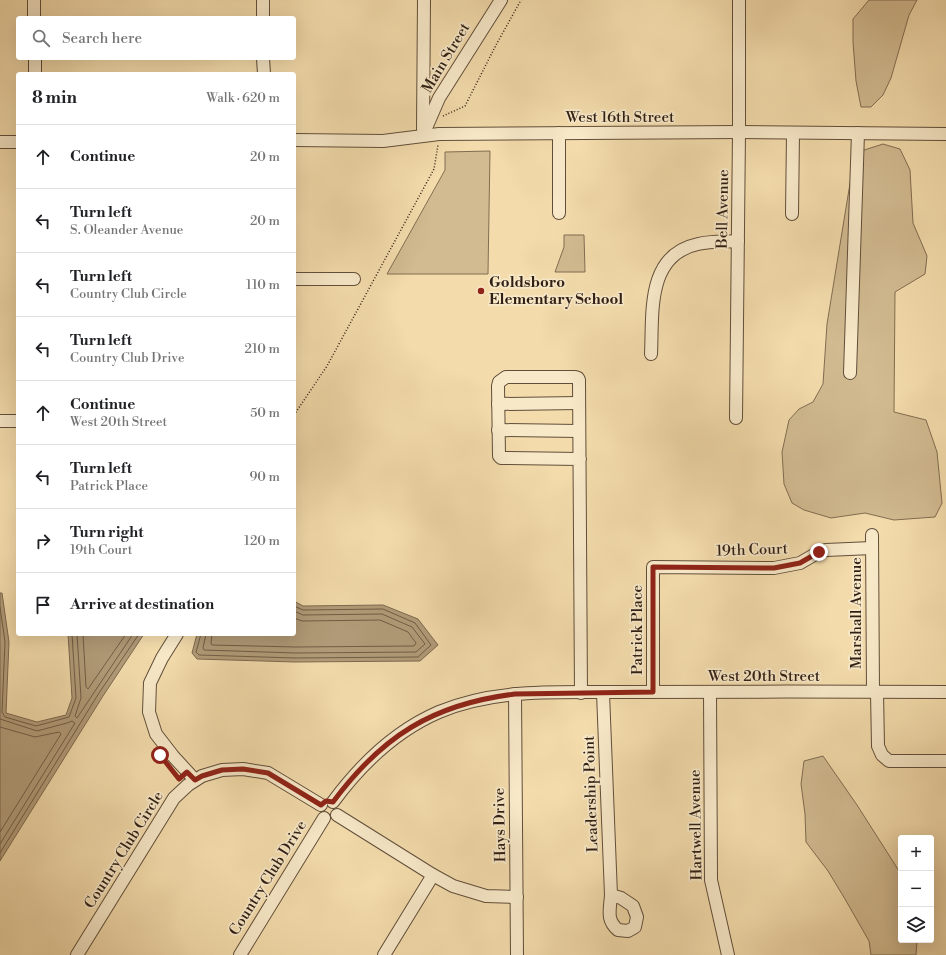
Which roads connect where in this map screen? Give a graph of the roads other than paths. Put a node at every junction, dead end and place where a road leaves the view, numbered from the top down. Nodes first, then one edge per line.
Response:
1 (34, 0) edge
2 (263, 0) edge
3 (424, 0) edge
4 (501, 0) edge
5 (739, 0) edge
6 (34, 16) edge
7 (263, 16) edge
8 (35, 60) edge
9 (264, 60) edge
10 (35, 72) edge
11 (264, 72) edge
12 (739, 132) junction
13 (793, 133) junction
14 (858, 133) junction
15 (559, 134) junction
16 (946, 134) edge
17 (423, 135) junction
18 (296, 140) edge
19 (0, 142) edge
20 (16, 142) edge
21 (560, 213) dead end
22 (792, 214) dead end
23 (738, 241) junction
24 (296, 279) edge
25 (354, 279) dead end
26 (651, 354) dead end
27 (850, 373) dead end
28 (579, 403) junction
29 (498, 404) junction
30 (736, 418) dead end
31 (0, 421) edge
32 (16, 421) edge
33 (498, 430) junction
34 (579, 431) junction
35 (580, 459) junction
36 (872, 534) dead end
37 (872, 548) junction
38 (653, 567) joint
39 (176, 636) edge
40 (653, 692) junction
41 (710, 692) junction
42 (875, 692) junction
43 (946, 692) edge
44 (581, 693) junction
45 (603, 693) junction
46 (515, 694) junction
47 (946, 760) edge
48 (195, 780) junction
49 (333, 802) junction
50 (321, 805) junction
51 (337, 815) junction
52 (324, 818) junction
53 (433, 875) junction
54 (611, 895) dead end
55 (517, 897) junction
56 (77, 955) edge
57 (240, 955) edge
58 (384, 955) edge
59 (517, 955) edge
60 (728, 955) edge

1 - 6 street
2 - 7 street
3 - 17 street
4 - 17 street, Main Street
5 - 12 street, Bell Avenue
8 - 10 street
9 - 11 street
12 - 13 street, West 16th Street
12 - 15 street, West 16th Street
12 - 23 street, Bell Avenue
13 - 14 street, West 16th Street
13 - 22 street
14 - 16 street, West 16th Street
14 - 27 street
15 - 17 street, West 16th Street
15 - 21 street
17 - 18 street, West 16th Street
19 - 20 street
23 - 26 street
23 - 30 street, Bell Avenue
24 - 25 street
28 - 29 street
28 - 29 street
28 - 34 street
29 - 33 street
31 - 32 street
33 - 34 street
33 - 35 street
34 - 35 street
35 - 44 street
36 - 37 street, Marshall Avenue
37 - 38 street, 19th Court
37 - 42 street, Marshall Avenue
38 - 40 street, Patrick Place
39 - 48 street
40 - 41 street, West 20th Street
40 - 45 street, West 20th Street
41 - 42 street, West 20th Street
41 - 60 street, Hartwell Avenue
42 - 43 street, West 20th Street
42 - 47 street, Marshall Avenue
44 - 45 street, West 20th Street
44 - 46 street
45 - 54 street, Leadership Point
46 - 49 street
46 - 55 street, Hays Drive
48 - 50 street, Country Club Circle
48 - 56 street, Country Club Circle
49 - 50 street
49 - 51 street
50 - 52 street
51 - 52 street
51 - 53 street
52 - 57 street, Country Club Drive
53 - 55 street
53 - 58 street
55 - 59 street, Hays Drive

